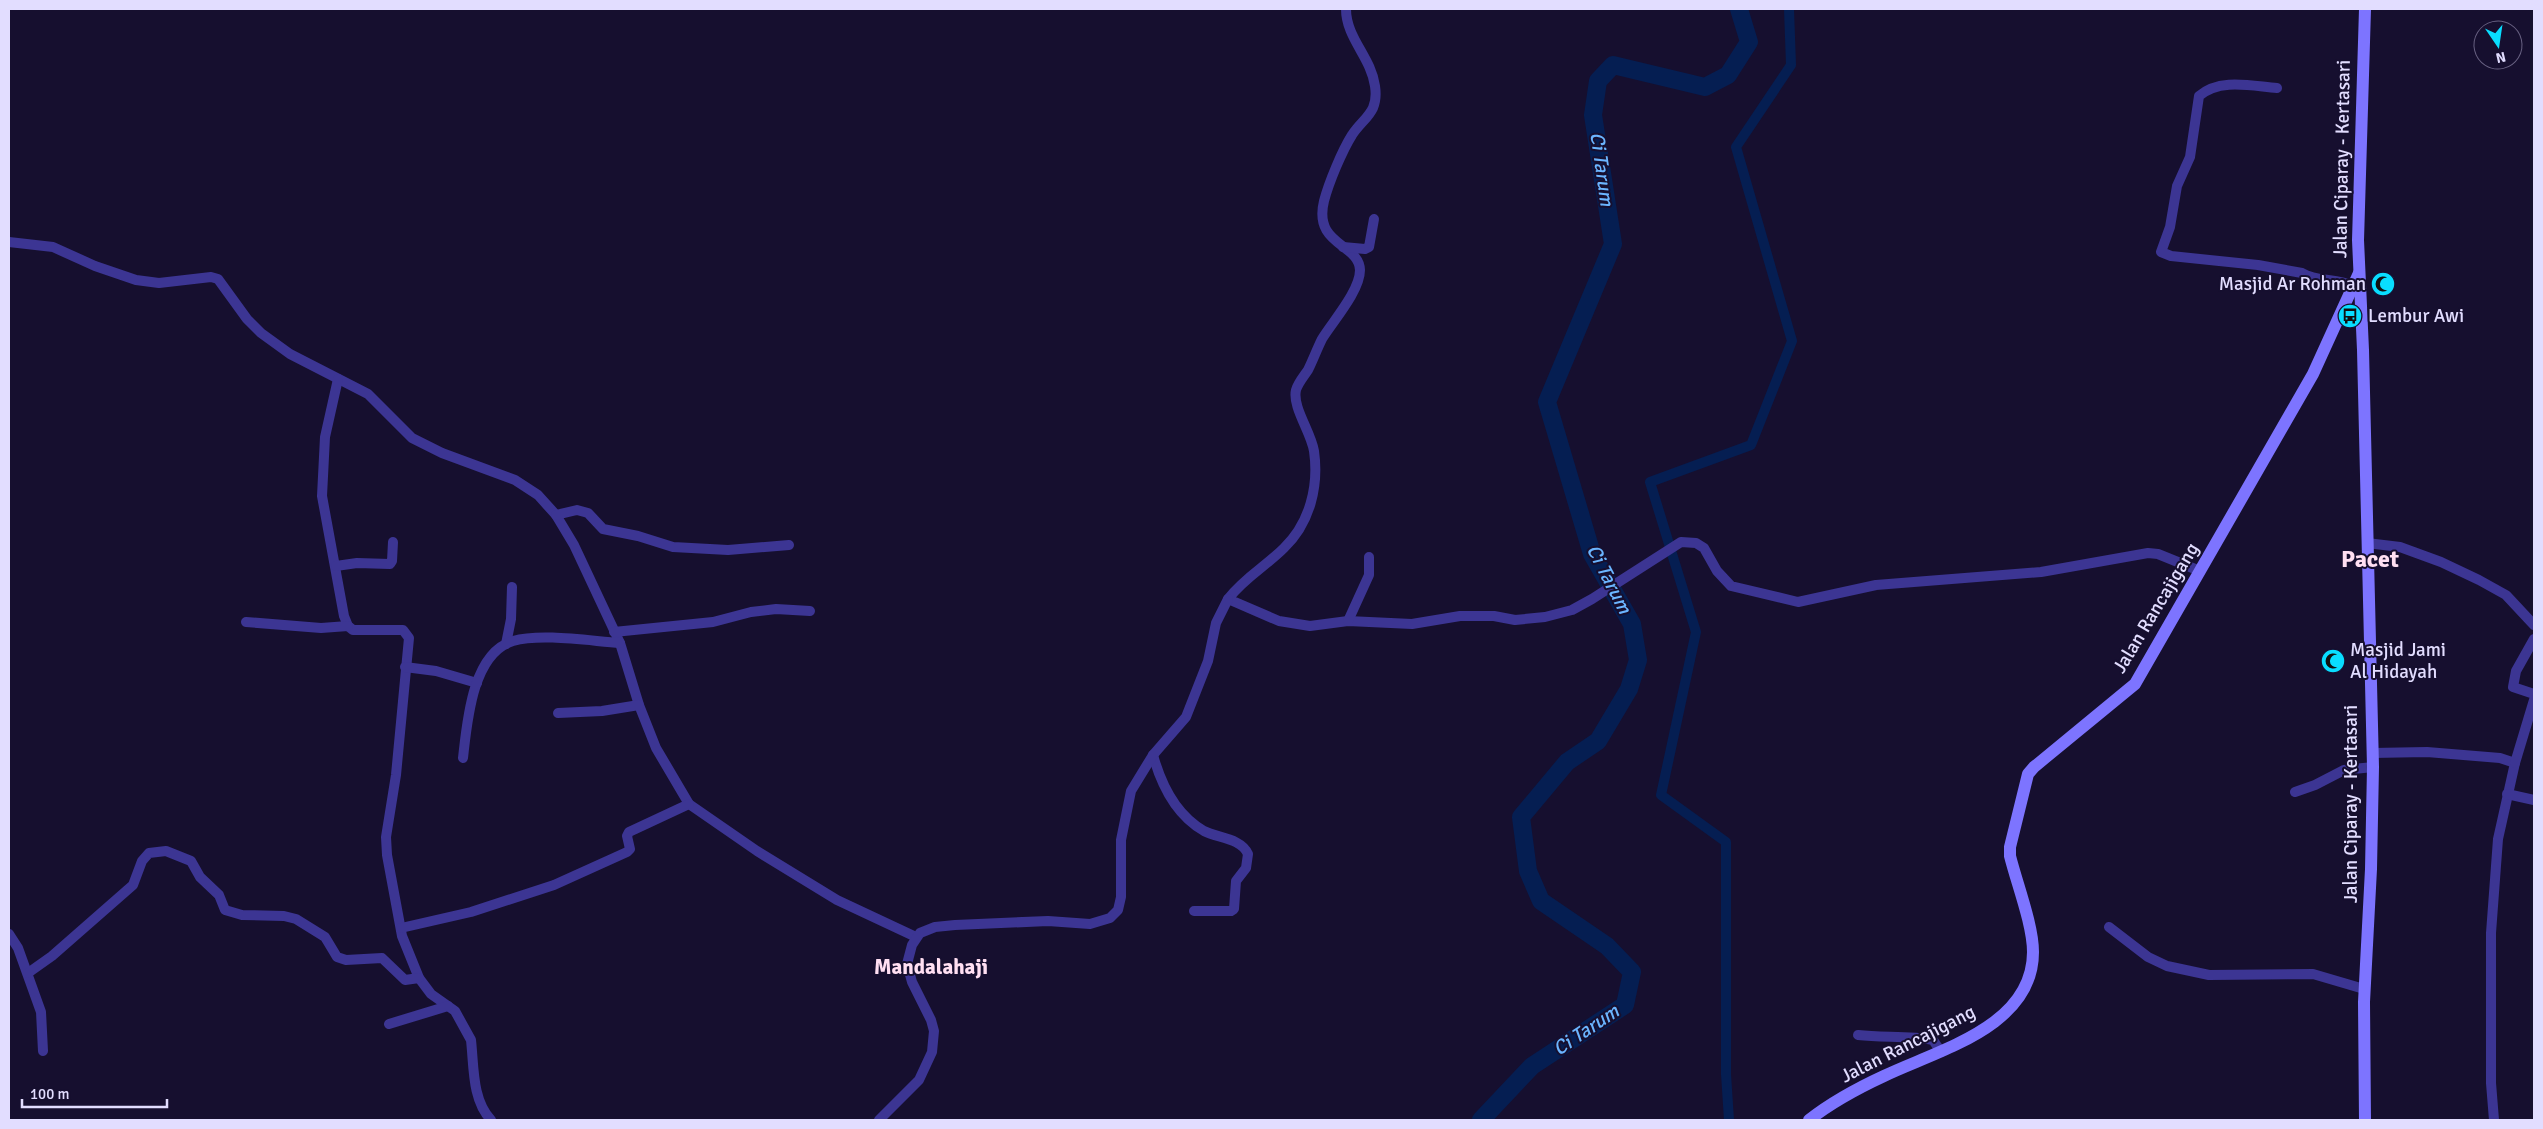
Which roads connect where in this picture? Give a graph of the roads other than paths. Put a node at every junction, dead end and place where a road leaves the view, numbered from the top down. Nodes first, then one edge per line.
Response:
1 (1346, 9) edge
2 (2364, 9) edge
3 (2277, 88) dead end
4 (1374, 219) dead end
5 (9, 242) edge
6 (1343, 247) junction
7 (2359, 272) junction
8 (2353, 286) junction
9 (338, 379) junction
10 (556, 515) junction
11 (393, 542) dead end
12 (2367, 543) junction
13 (789, 545) dead end
14 (1369, 557) dead end
15 (336, 566) junction
16 (2200, 571) junction
17 (512, 588) dead end
18 (1228, 599) junction
19 (810, 611) dead end
20 (1348, 621) junction
21 (246, 622) dead end
22 (2534, 625) edge
23 (348, 626) junction
24 (614, 632) junction
25 (2534, 639) edge
26 (620, 643) junction
27 (506, 644) junction
28 (406, 667) junction
29 (477, 683) junction
30 (2534, 694) edge
31 (2534, 700) edge
32 (639, 705) junction
33 (558, 713) dead end
34 (2372, 753) junction
35 (1153, 755) junction
36 (463, 758) dead end
37 (2515, 763) junction
38 (2372, 767) junction
39 (2295, 792) dead end
40 (2508, 794) junction
41 (2534, 800) edge
42 (690, 804) junction
43 (1194, 912) dead end
44 (2109, 927) dead end
45 (401, 928) junction
46 (9, 934) edge
47 (916, 937) junction
48 (28, 973) junction
49 (419, 978) junction
50 (2364, 989) junction
51 (448, 1006) junction
52 (389, 1024) dead end
53 (1858, 1035) dead end
54 (43, 1051) dead end
55 (1941, 1052) junction
56 (492, 1120) edge
57 (878, 1120) edge
58 (1809, 1120) edge
59 (2365, 1120) edge
60 (2494, 1120) edge

1 - 6 street
2 - 7 main road, Jalan Ciparay - Kertasari
3 - 8 street
4 - 6 street
5 - 9 street
6 - 18 street
7 - 8 main road, Jalan Rancajigang
7 - 12 main road, Jalan Ciparay - Kertasari
8 - 16 main road, Jalan Rancajigang
9 - 10 street
9 - 15 street
10 - 13 street
10 - 24 street
11 - 15 street
12 - 22 street
12 - 34 main road, Jalan Ciparay - Kertasari
14 - 20 street
15 - 23 street
16 - 20 street
16 - 55 main road, Jalan Rancajigang
17 - 27 street
18 - 20 street
18 - 35 street
19 - 24 street
21 - 23 street
23 - 28 street
24 - 26 street
25 - 30 street
26 - 27 street
26 - 32 street
27 - 29 street
28 - 29 street
28 - 45 street
29 - 36 street
31 - 37 street
32 - 33 street
32 - 42 street
34 - 37 street
34 - 38 main road, Jalan Ciparay - Kertasari
35 - 43 street
35 - 47 street
37 - 40 street
38 - 39 street
38 - 50 main road, Jalan Ciparay - Kertasari
40 - 41 street
40 - 60 street
42 - 45 street
42 - 47 street
44 - 50 street
45 - 49 street
46 - 48 street
47 - 57 street
48 - 49 street
48 - 54 street
49 - 51 street
50 - 59 main road, Jalan Ciparay - Kertasari
51 - 52 street
51 - 56 street
53 - 55 street
55 - 58 main road, Jalan Rancajigang

